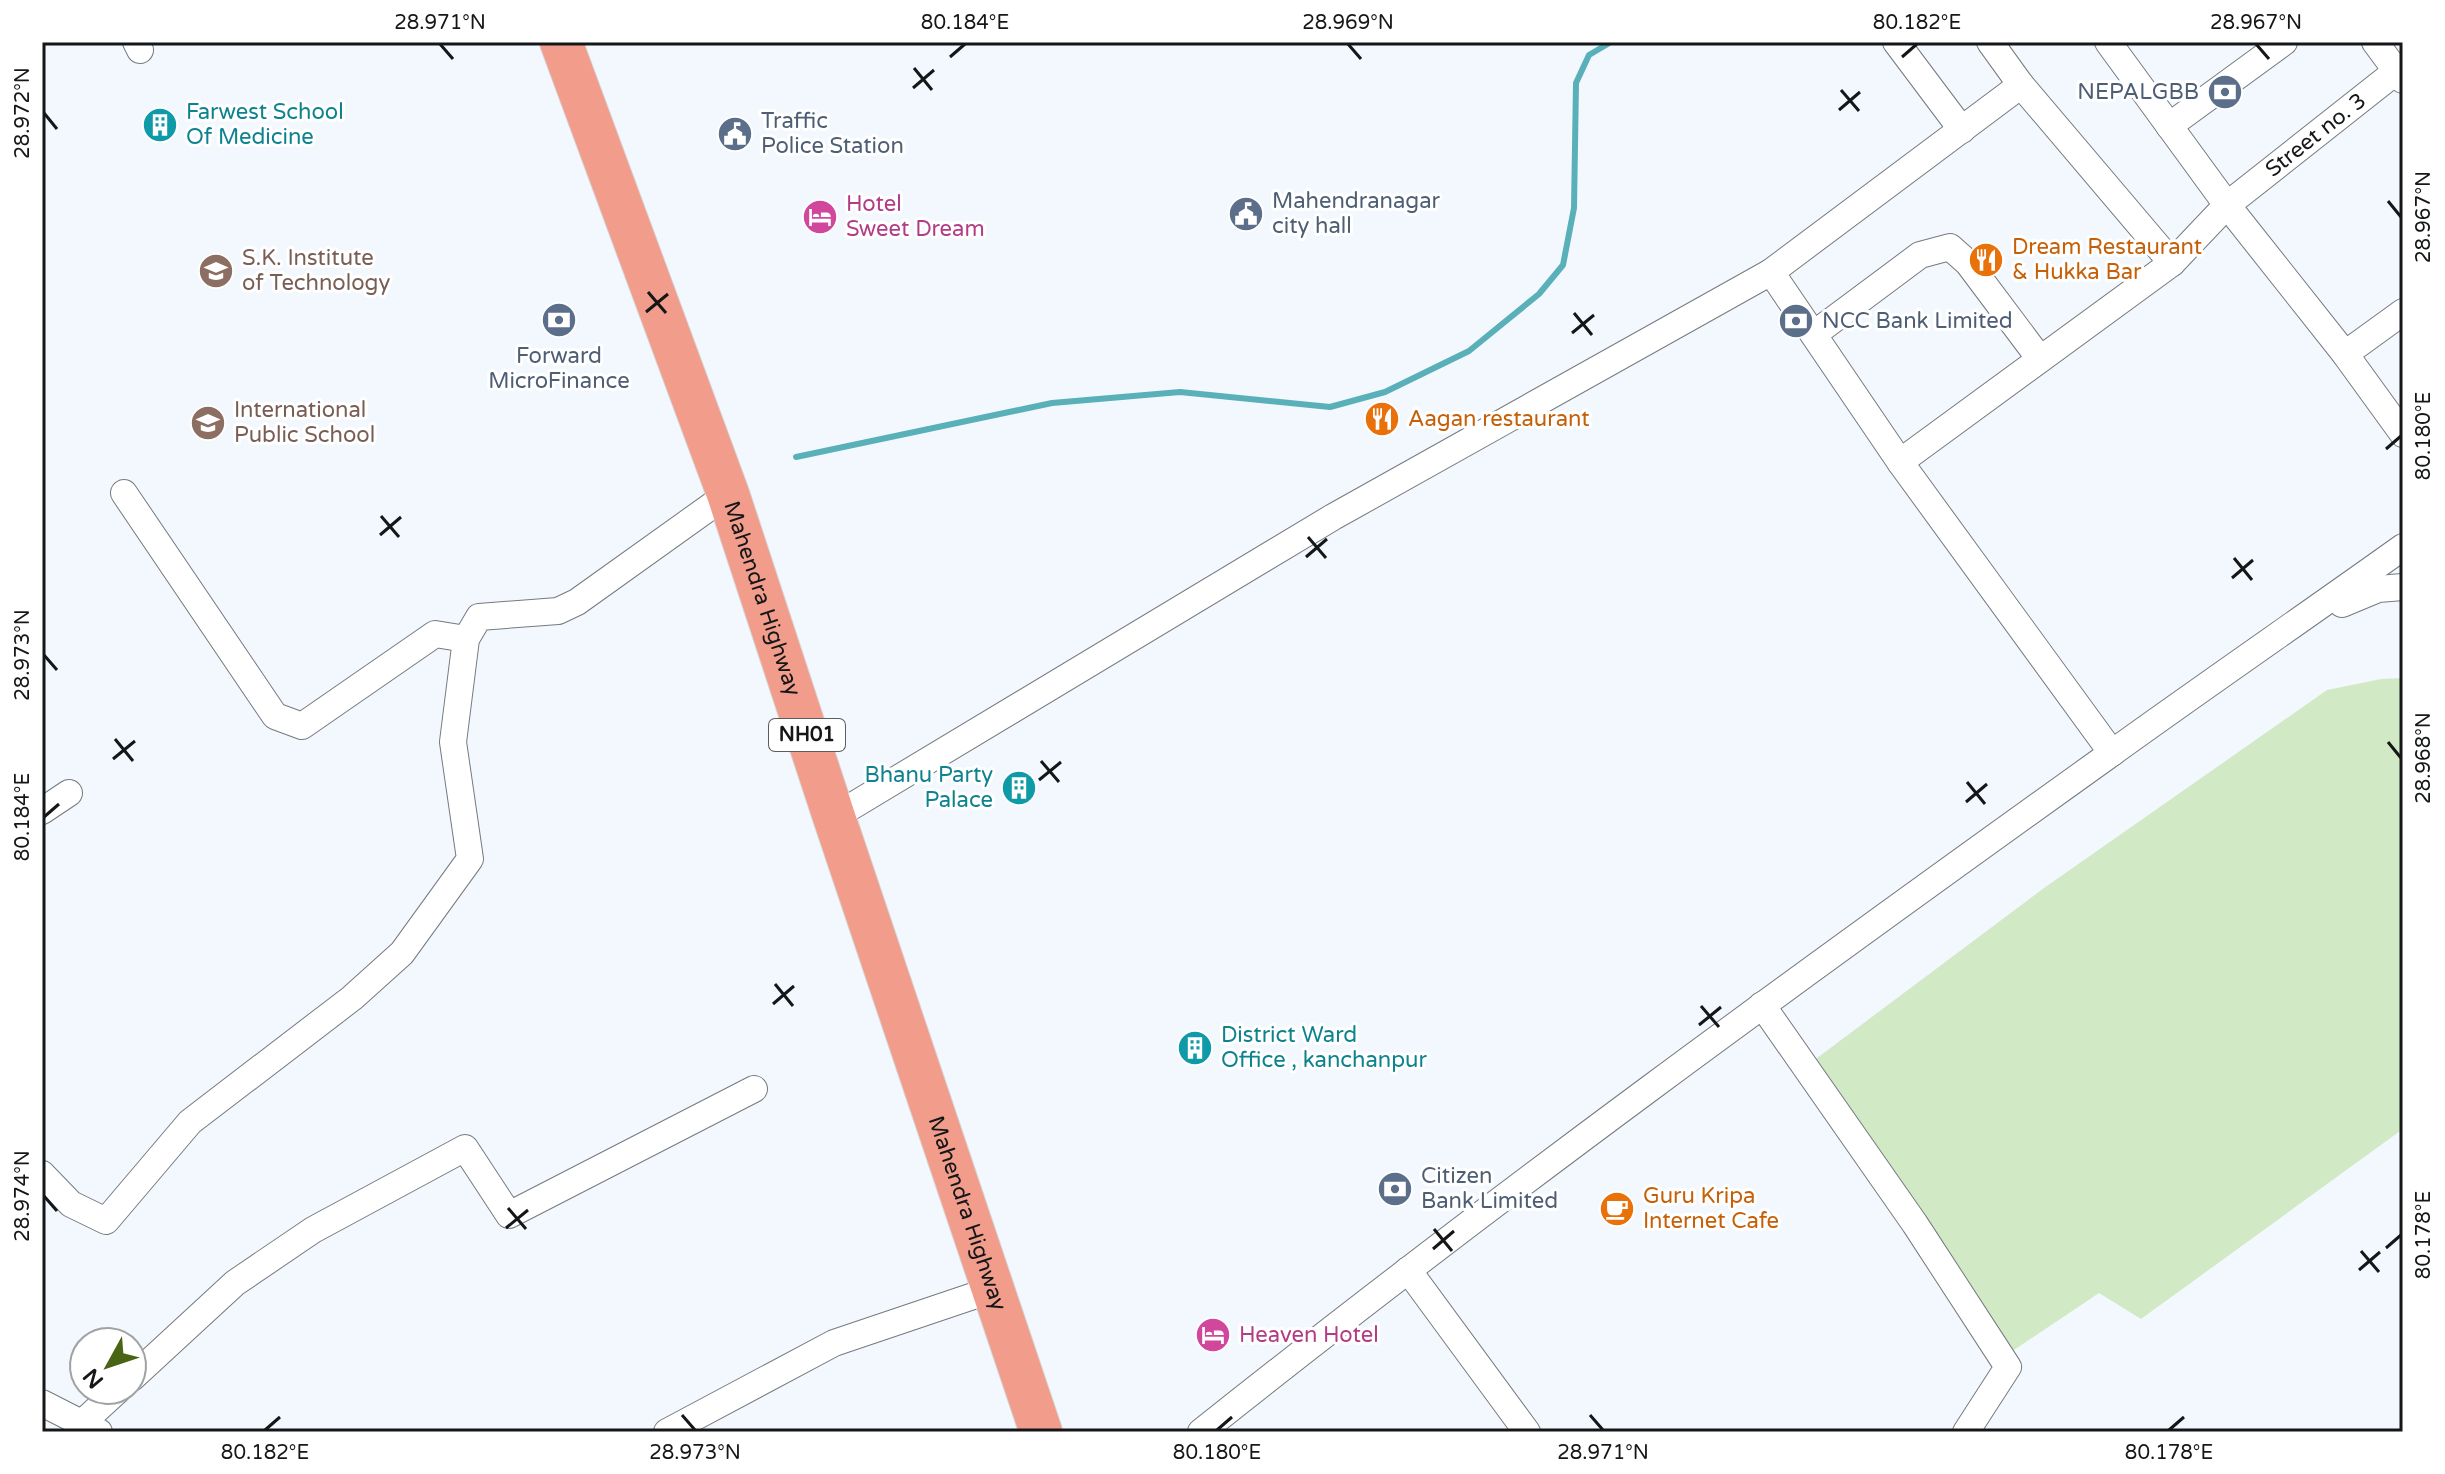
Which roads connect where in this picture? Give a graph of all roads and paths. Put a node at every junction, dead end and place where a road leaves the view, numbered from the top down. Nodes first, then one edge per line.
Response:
1 (561, 42) edge
2 (1896, 42) edge
3 (1990, 42) edge
4 (2284, 42) edge
5 (2375, 42) edge
6 (2115, 44) edge
7 (2401, 72) edge
8 (2021, 85) junction
9 (2169, 126) junction
10 (1962, 130) junction
11 (2227, 205) junction
12 (2172, 263) junction
13 (1771, 272) junction
14 (2403, 312) edge
15 (1814, 334) junction
16 (2345, 354) junction
17 (2040, 359) junction
18 (2403, 433) edge
19 (1900, 462) junction
20 (124, 493) dead end
21 (728, 494) junction
22 (2403, 547) edge
23 (2403, 587) edge
24 (2297, 623) junction
25 (466, 639) junction
26 (2112, 753) junction
27 (69, 793) dead end
28 (42, 811) edge
29 (834, 817) junction
30 (1762, 1005) junction
31 (754, 1089) dead end
32 (42, 1174) edge
33 (1408, 1270) junction
34 (994, 1289) junction
35 (148, 1363) edge
36 (42, 1403) edge
37 (106, 1406) edge
38 (90, 1428) edge
39 (1042, 1428) edge
40 (667, 1432) edge
41 (1201, 1432) edge
42 (1527, 1432) edge
43 (1966, 1432) edge

1 - 21 highway, Mahendra Highway / NH01
2 - 10 street
3 - 8 street
4 - 9 street
5 - 7 street
6 - 9 street
7 - 11 street, Street no. 3
8 - 10 street
8 - 12 street
9 - 11 street
10 - 13 street
11 - 12 street, Street no. 3
11 - 16 street
12 - 17 street, Street no. 3
13 - 15 street
13 - 29 street
14 - 16 street
15 - 17 street
15 - 19 street
16 - 18 street
17 - 19 street, Street no. 3
19 - 26 street
20 - 25 street
21 - 25 street
21 - 29 highway, Mahendra Highway / NH01
22 - 24 street
23 - 24 street
24 - 26 street
25 - 32 street
26 - 30 street
27 - 28 street
29 - 34 highway, Mahendra Highway / NH01
30 - 33 street
30 - 43 street
31 - 35 street
33 - 41 street
33 - 42 street
34 - 39 highway, Mahendra Highway / NH01
34 - 40 street
36 - 38 street
37 - 38 street

